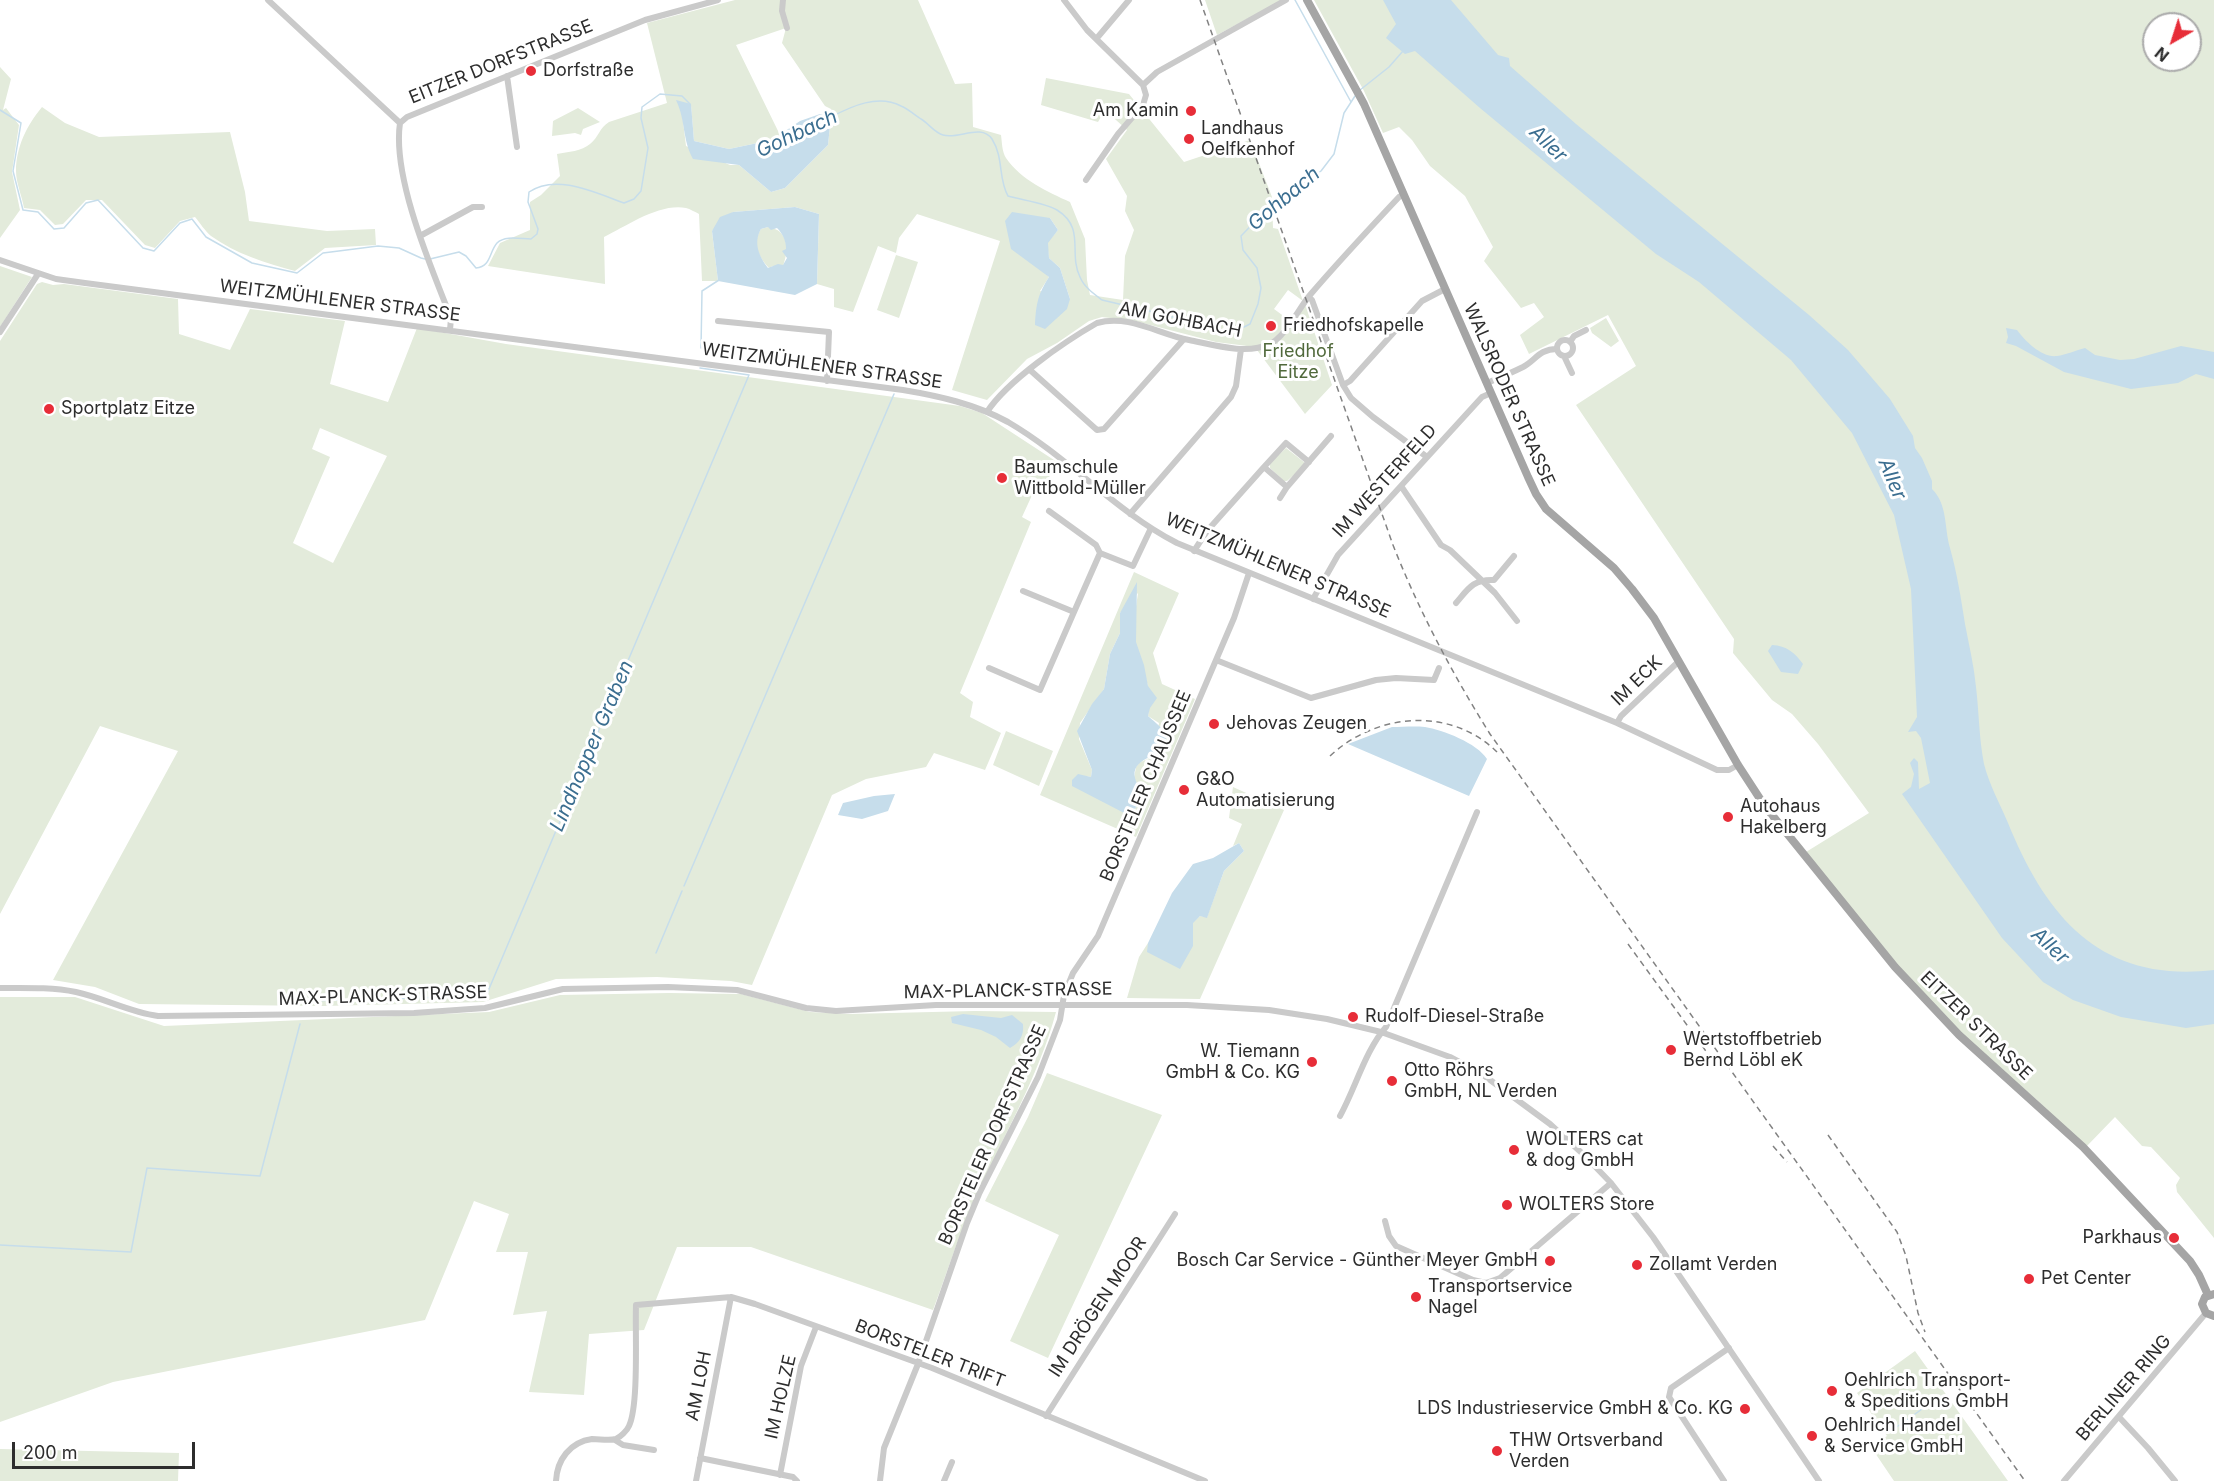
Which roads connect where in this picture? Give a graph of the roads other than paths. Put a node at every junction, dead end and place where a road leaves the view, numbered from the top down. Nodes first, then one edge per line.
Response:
1 (268, 0) edge
2 (718, 0) edge
3 (783, 0) edge
4 (1064, 0) edge
5 (1129, 0) edge
6 (1286, 0) edge
7 (1308, 0) edge
8 (787, 28) dead end
9 (1097, 38) junction
10 (507, 76) junction
11 (1143, 85) junction
12 (400, 123) junction
13 (517, 147) dead end
14 (1086, 180) dead end
15 (1404, 195) junction
16 (482, 207) dead end
17 (420, 236) junction
18 (0, 260) edge
19 (38, 274) junction
20 (1445, 289) junction
21 (1309, 297) junction
22 (718, 321) dead end
23 (450, 330) junction
24 (1586, 330) dead end
25 (0, 332) edge
26 (1184, 339) junction
27 (1570, 342) junction
28 (1241, 349) junction
29 (1557, 349) junction
30 (1564, 356) junction
31 (1030, 370) junction
32 (1572, 373) dead end
33 (827, 381) junction
34 (1487, 383) junction
35 (1343, 385) junction
36 (1491, 393) junction
37 (987, 412) junction
38 (1331, 436) dead end
39 (1427, 457) junction
40 (1309, 462) junction
41 (1264, 467) junction
42 (1401, 486) junction
43 (1287, 487) junction
44 (1280, 498) dead end
45 (1049, 511) dead end
46 (1130, 514) junction
47 (1151, 528) junction
48 (1194, 551) junction
49 (1100, 553) junction
50 (1514, 556) dead end
51 (1249, 573) junction
52 (1482, 580) junction
53 (1023, 591) dead end
54 (1312, 599) junction
55 (1456, 603) dead end
56 (1074, 612) junction
57 (1518, 621) dead end
58 (1216, 660) junction
59 (1678, 662) junction
60 (989, 668) dead end
61 (1439, 668) dead end
62 (1617, 723) junction
63 (1738, 765) junction
64 (1478, 812) dead end
65 (0, 988) edge
66 (1064, 1005) junction
67 (1381, 1032) junction
68 (1340, 1116) dead end
69 (1611, 1183) junction
70 (1175, 1214) dead end
71 (1385, 1221) dead end
72 (2211, 1295) edge
73 (731, 1297) junction
74 (2210, 1314) edge
75 (816, 1328) junction
76 (1729, 1348) junction
77 (918, 1364) junction
78 (1046, 1416) junction
79 (2119, 1418) junction
80 (615, 1440) junction
81 (654, 1450) dead end
82 (700, 1458) junction
83 (952, 1462) dead end
84 (780, 1475) junction
85 (556, 1481) edge
86 (696, 1481) edge
87 (797, 1481) edge
88 (879, 1481) edge
89 (944, 1481) edge
90 (1205, 1481) edge
91 (1724, 1481) edge
92 (1819, 1481) edge
93 (2064, 1481) edge
94 (2175, 1481) edge

1 - 12 street
2 - 10 street, EITZER DORFSTRASSE
3 - 8 street
4 - 9 street
5 - 9 street
6 - 11 street
7 - 15 main road, WALSRODER STRASSE
9 - 11 street
10 - 12 street, EITZER DORFSTRASSE
10 - 13 street
11 - 14 street
12 - 17 street, EITZER DORFSTRASSE
15 - 20 main road, WALSRODER STRASSE
15 - 21 street, AM GOHBACH
16 - 17 street
17 - 23 street, EITZER DORFSTRASSE
18 - 19 street, WEITZMÜHLENER STRASSE
19 - 23 street, WEITZMÜHLENER STRASSE
19 - 25 street
20 - 34 main road, WALSRODER STRASSE
20 - 35 street
21 - 28 street, AM GOHBACH
21 - 35 street
22 - 33 street
23 - 33 street, WEITZMÜHLENER STRASSE
24 - 27 street
26 - 28 street, AM GOHBACH
26 - 31 street, AM GOHBACH
26 - 31 street
27 - 29 street
27 - 30 street
28 - 46 street
29 - 30 street
29 - 34 street
30 - 32 street
31 - 37 street, AM GOHBACH
33 - 37 street, WEITZMÜHLENER STRASSE
34 - 36 main road, WALSRODER STRASSE
35 - 39 street
36 - 39 street, IM WESTERFELD
36 - 59 main road, WALSRODER STRASSE
37 - 46 street, WEITZMÜHLENER STRASSE
38 - 40 street
39 - 42 street, IM WESTERFELD
40 - 41 street
40 - 43 street
41 - 43 street
41 - 48 street
42 - 52 street
42 - 54 street, IM WESTERFELD
43 - 44 street
45 - 49 street
46 - 47 street, WEITZMÜHLENER STRASSE
47 - 48 street, WEITZMÜHLENER STRASSE
47 - 49 street
48 - 51 street, WEITZMÜHLENER STRASSE
49 - 56 street
50 - 52 street
51 - 54 street, WEITZMÜHLENER STRASSE
51 - 58 street, BORSTELER CHAUSSEE
52 - 55 street
52 - 57 street
53 - 56 street
54 - 62 street, WEITZMÜHLENER STRASSE
56 - 60 street
58 - 61 street
58 - 66 street, BORSTELER CHAUSSEE
59 - 62 street, IM ECK
59 - 63 main road, WALSRODER STRASSE
62 - 63 street, WEITZMÜHLENER STRASSE
63 - 72 main road, EITZER STRASSE
64 - 67 street
65 - 66 street, MAX-PLANCK-STRASSE
66 - 67 street, MAX-PLANCK-STRASSE
66 - 77 street, BORSTELER DORFSTRASSE
67 - 68 street
67 - 69 street, MAX-PLANCK-STRASSE
69 - 71 street
69 - 76 street, MAX-PLANCK-STRASSE
70 - 78 street, IM DRÖGEN MOOR
72 - 74 main road
73 - 75 street, BORSTELER TRIFT
73 - 80 street, BORSTELER TRIFT
73 - 82 street, AM LOH
74 - 79 street, BERLINER RING
75 - 77 street, BORSTELER TRIFT
75 - 84 street, IM HOLZE
76 - 91 street
76 - 92 street, MAX-PLANCK-STRASSE
77 - 78 street, BORSTELER TRIFT
77 - 88 street, BORSTELER DORFSTRASSE
78 - 90 street, BORSTELER TRIFT
79 - 93 street, BERLINER RING
79 - 94 street
80 - 81 street
80 - 85 street
82 - 84 street
82 - 86 street, AM LOH
83 - 89 street
84 - 87 street

